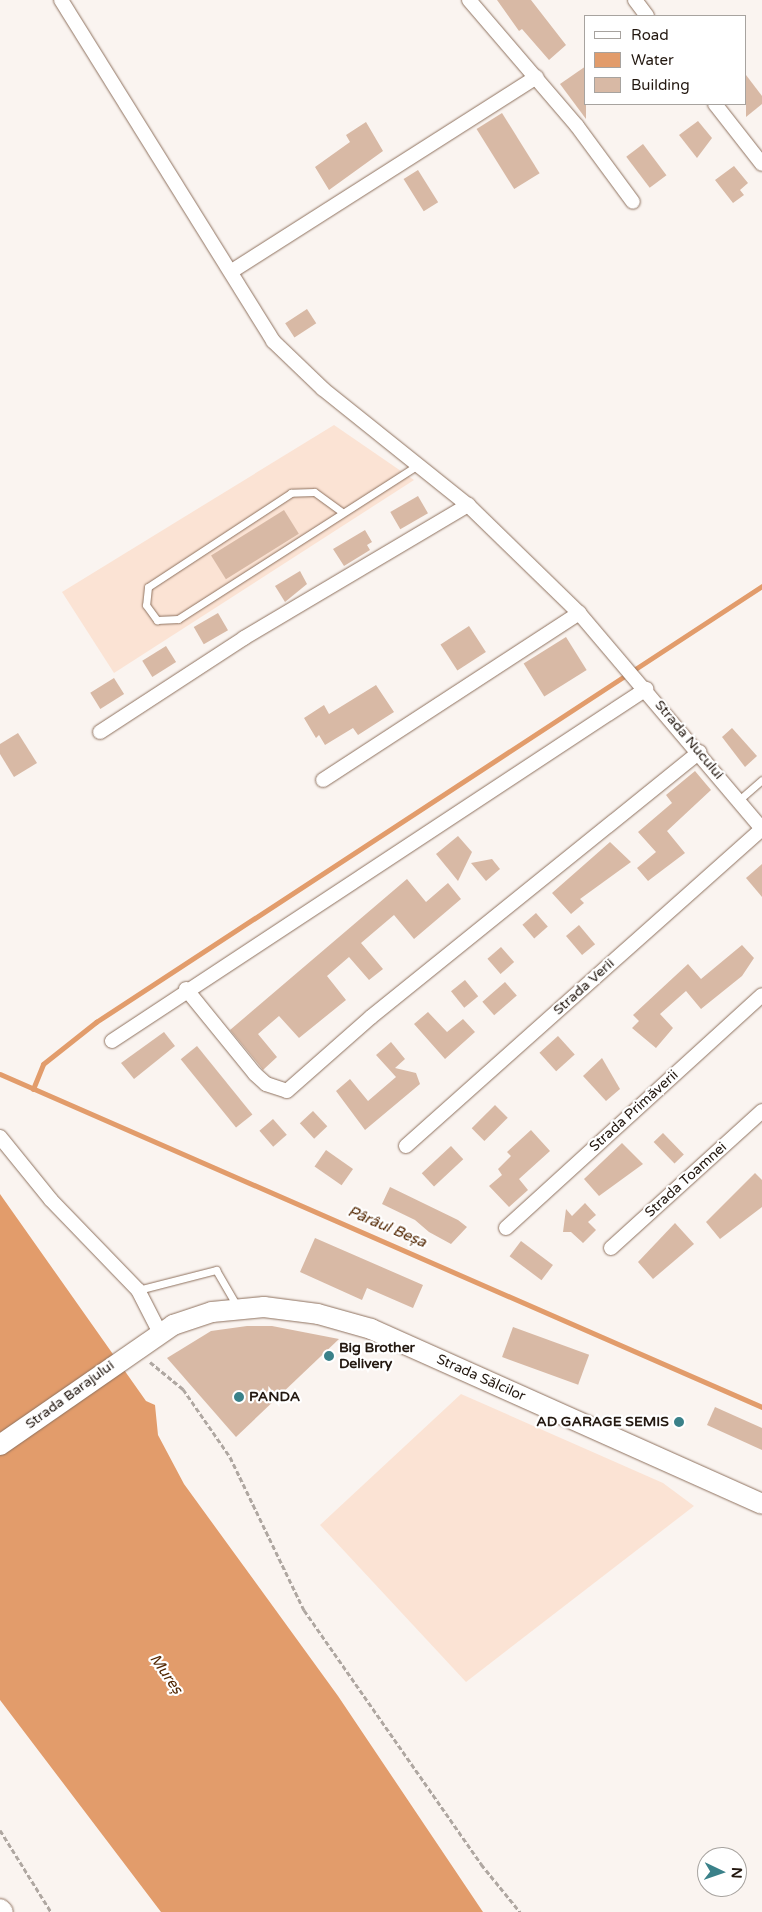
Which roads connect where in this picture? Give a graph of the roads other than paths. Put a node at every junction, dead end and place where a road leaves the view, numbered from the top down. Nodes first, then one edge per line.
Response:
1 (62, 0) edge
2 (469, 0) edge
3 (635, 0) edge
4 (647, 15) edge
5 (536, 77) junction
6 (716, 105) edge
7 (762, 164) edge
8 (633, 202) dead end
9 (232, 271) junction
10 (418, 465) junction
11 (468, 505) junction
12 (342, 512) junction
13 (579, 613) junction
14 (642, 685) junction
15 (100, 732) dead end
16 (699, 752) junction
17 (323, 780) dead end
18 (762, 780) edge
19 (740, 799) junction
20 (762, 829) edge
21 (186, 989) junction
22 (762, 995) edge
23 (112, 1041) dead end
24 (762, 1111) edge
25 (0, 1138) edge
26 (406, 1146) dead end
27 (506, 1228) dead end
28 (610, 1248) dead end
29 (138, 1290) junction
30 (238, 1308) junction
31 (160, 1332) junction
32 (0, 1445) edge
33 (762, 1504) edge
34 (0, 1908) edge
35 (3, 1912) edge

1 - 9 street, Strada Nucului
2 - 5 street
3 - 4 street
5 - 8 street
5 - 9 street
6 - 7 street
9 - 10 street, Strada Nucului
10 - 11 street, Strada Nucului
10 - 12 lane
11 - 13 street, Strada Nucului
11 - 15 street
12 - 12 lane
13 - 14 street, Strada Nucului
13 - 17 street
14 - 16 street, Strada Nucului
14 - 21 street
16 - 19 street, Strada Nucului
16 - 21 street
18 - 19 lane
19 - 20 street, Strada Nucului
20 - 26 street, Strada Verii
21 - 23 street
22 - 27 street, Strada Primăverii
24 - 28 street, Strada Toamnei
25 - 29 street
29 - 30 lane
29 - 31 street
30 - 31 main road, Strada Sălcilor
30 - 33 main road, Strada Sălcilor
31 - 32 main road, Strada Barajului
34 - 35 main road

